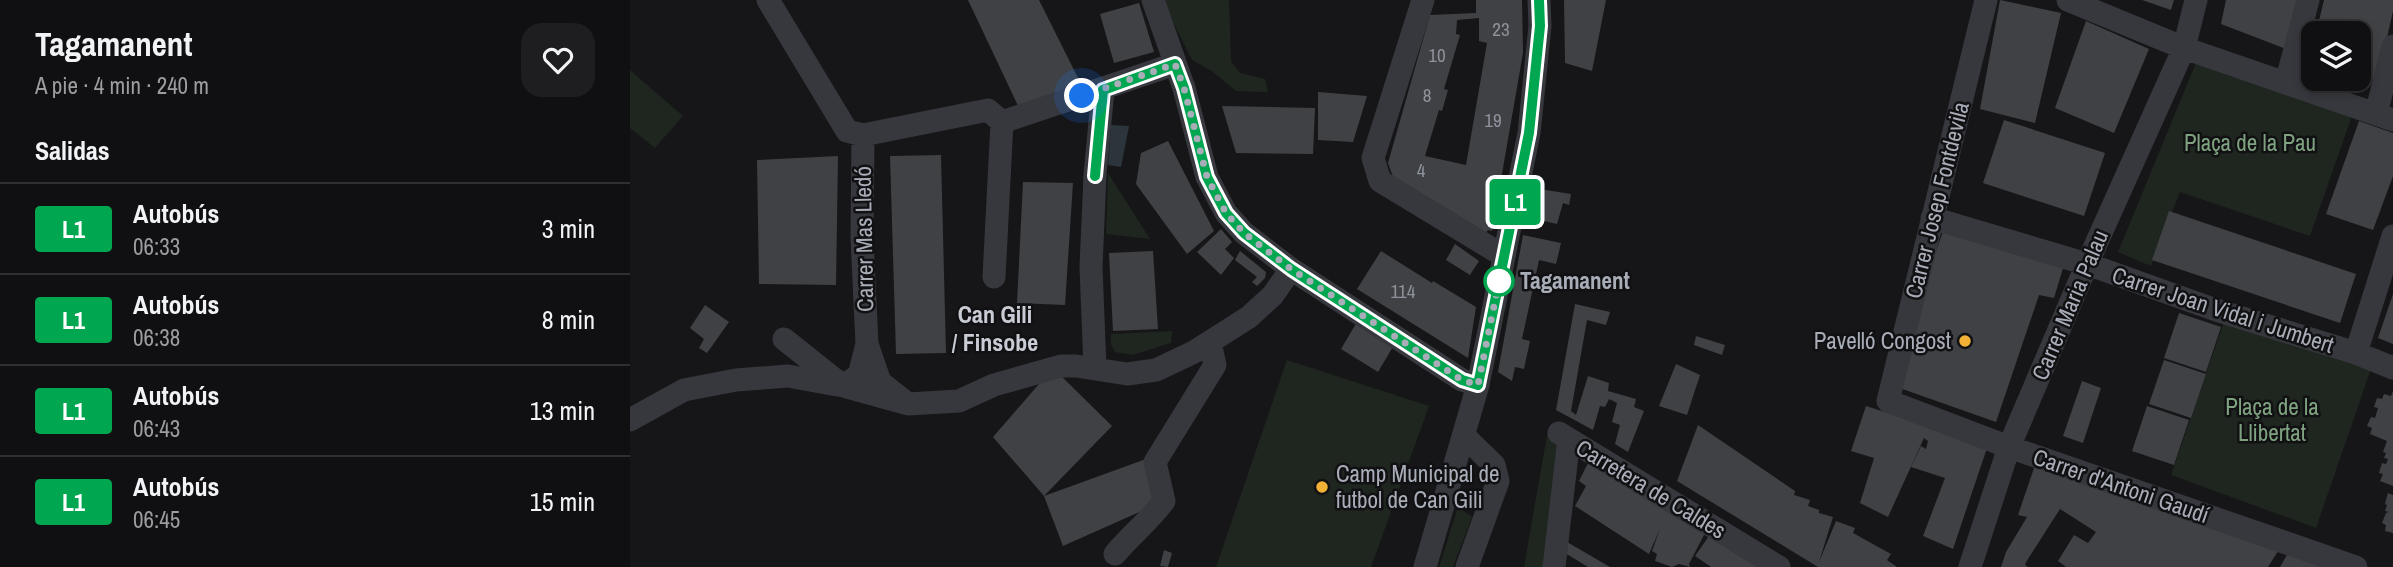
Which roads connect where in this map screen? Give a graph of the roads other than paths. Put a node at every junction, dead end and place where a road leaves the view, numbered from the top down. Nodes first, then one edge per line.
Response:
1 (768, 0) edge
2 (1153, 0) edge
3 (1423, 0) edge
4 (1539, 0) edge
5 (1986, 0) edge
6 (2068, 0) edge
7 (2196, 0) edge
8 (2308, 0) edge
9 (2393, 46) edge
10 (2184, 48) junction
11 (1175, 64) junction
12 (2286, 83) junction
13 (1103, 90) junction
14 (2384, 117) edge
15 (1002, 122) junction
16 (855, 133) junction
17 (1932, 218) junction
18 (2393, 236) edge
19 (1504, 257) junction
20 (2087, 264) junction
21 (1291, 269) junction
22 (994, 277) dead end
23 (1210, 342) junction
24 (867, 344) junction
25 (2357, 353) junction
26 (1095, 368) junction
27 (2393, 368) edge
28 (788, 376) junction
29 (1478, 385) junction
30 (843, 386) junction
31 (1888, 401) joint
32 (908, 404) junction
33 (630, 420) edge
34 (1464, 436) junction
35 (2009, 447) junction
36 (1115, 554) dead end
37 (1557, 565) edge
38 (1425, 567) edge
39 (1467, 567) edge
40 (1779, 567) edge
41 (1970, 567) edge
42 (2357, 567) edge

1 - 16 street
2 - 11 street
3 - 19 street
4 - 19 street
5 - 17 street, Carrer Josep Fontdevila
6 - 10 street
7 - 10 street, Carrer Maria Palau
8 - 12 street
9 - 14 street
10 - 12 street
10 - 20 street, Carrer Maria Palau
11 - 13 street
11 - 21 street
12 - 14 street
13 - 15 street
13 - 26 street
15 - 16 street
15 - 22 street
16 - 24 street, Carrer Mas Lledó
17 - 20 street, Carrer Joan Vidal i Jumbert
17 - 31 street, Carrer Josep Fontdevila
18 - 25 street
19 - 29 street
20 - 25 street, Carrer Joan Vidal i Jumbert
20 - 35 street, Carrer Maria Palau
21 - 23 street
21 - 29 street
23 - 26 street
23 - 36 street
24 - 30 street, Carrer Mas Lledó
24 - 32 street, Carrer Mas Lledó
25 - 27 street, Carrer Joan Vidal i Jumbert
26 - 32 street
28 - 30 street
28 - 30 street
28 - 33 street
29 - 34 street
30 - 32 street
31 - 35 street, Carrer d'Antoni Gaudí
34 - 38 street
34 - 39 street
35 - 41 street, Carrer Maria Palau
35 - 42 street, Carrer d'Antoni Gaudí
37 - 40 street, Carretera de Caldes

